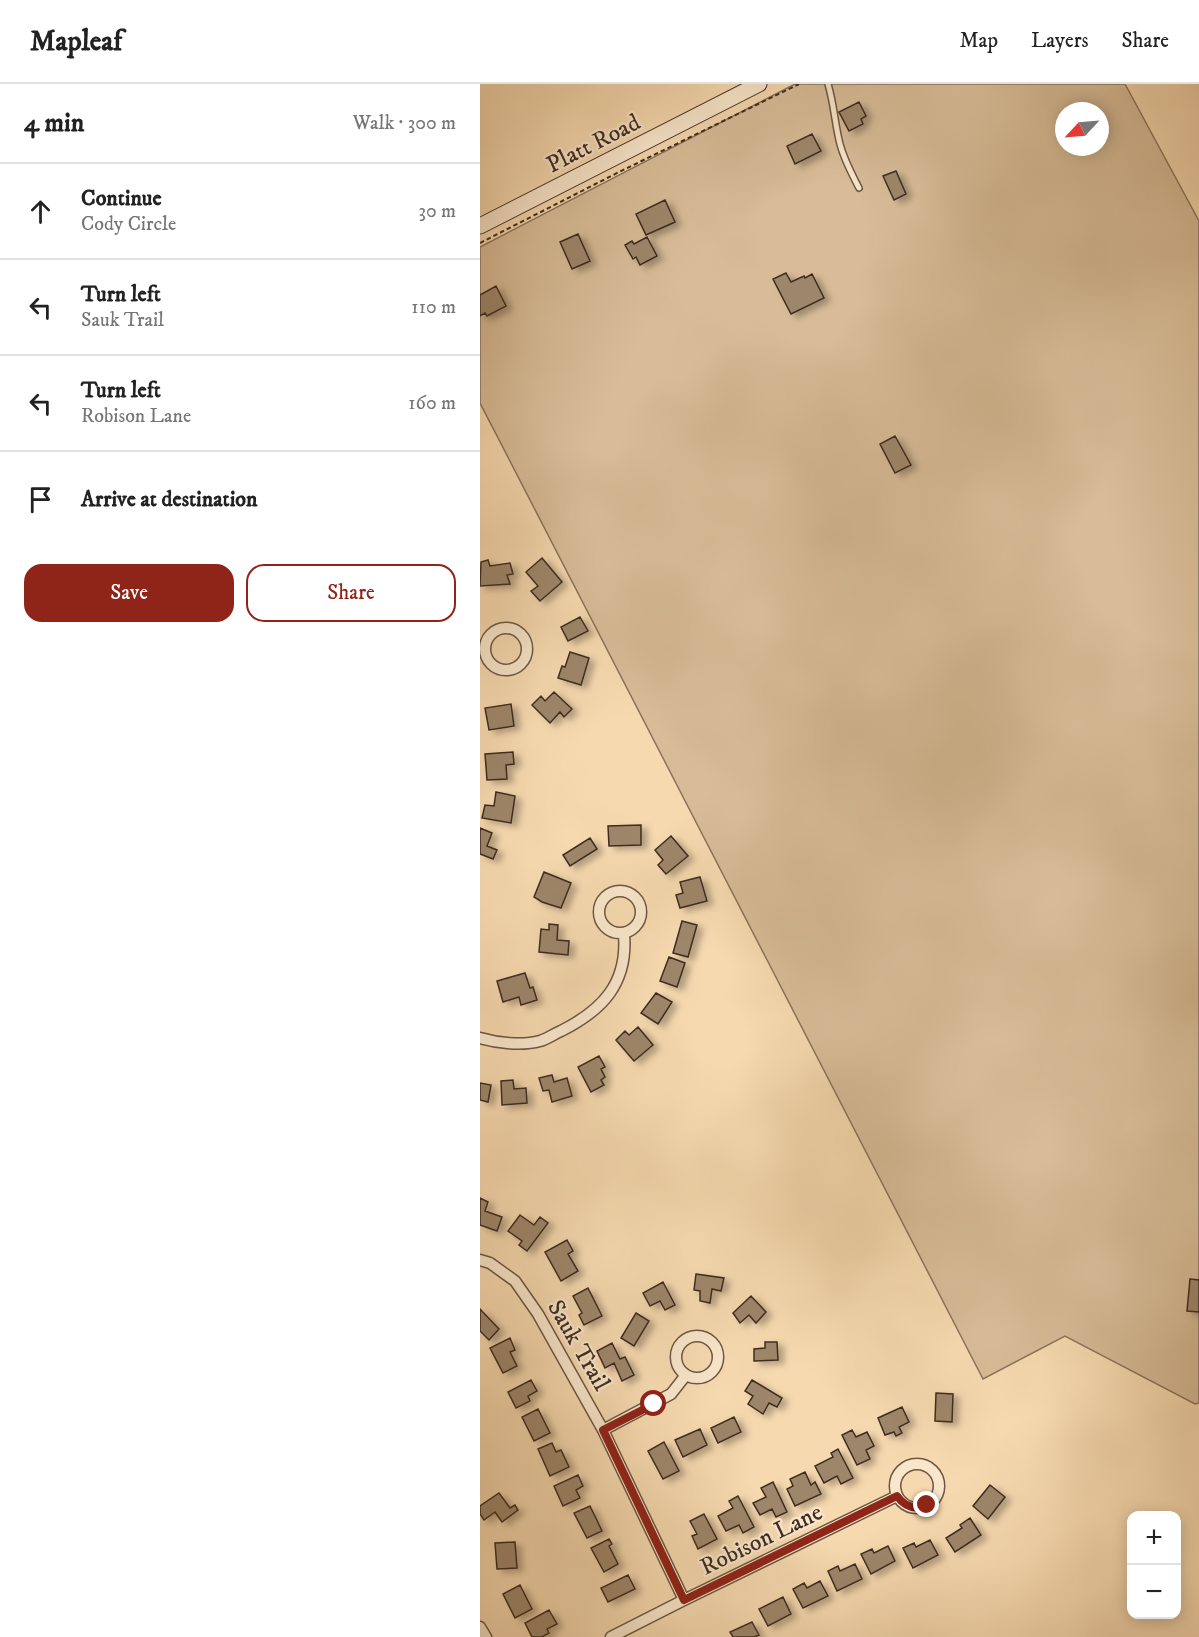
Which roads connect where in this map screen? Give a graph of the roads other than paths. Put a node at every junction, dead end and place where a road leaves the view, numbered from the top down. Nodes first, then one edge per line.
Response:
1 (759, 84) edge
2 (828, 84) edge
3 (859, 188) dead end
4 (480, 226) edge
5 (484, 660) edge
6 (624, 934) junction
7 (480, 1038) edge
8 (480, 1260) edge
9 (686, 1375) junction
10 (603, 1430) junction
11 (897, 1496) junction
12 (684, 1600) junction
13 (480, 1627) edge
14 (486, 1637) edge
15 (611, 1637) edge

1 - 4 main road, Platt Road
2 - 3 lane
5 - 5 street
6 - 6 street
6 - 7 street
8 - 10 street, Sauk Trail
9 - 9 street
9 - 10 street
10 - 12 street, Sauk Trail
11 - 11 street
11 - 12 street, Robison Lane
12 - 15 street, Robison Lane
13 - 14 street

